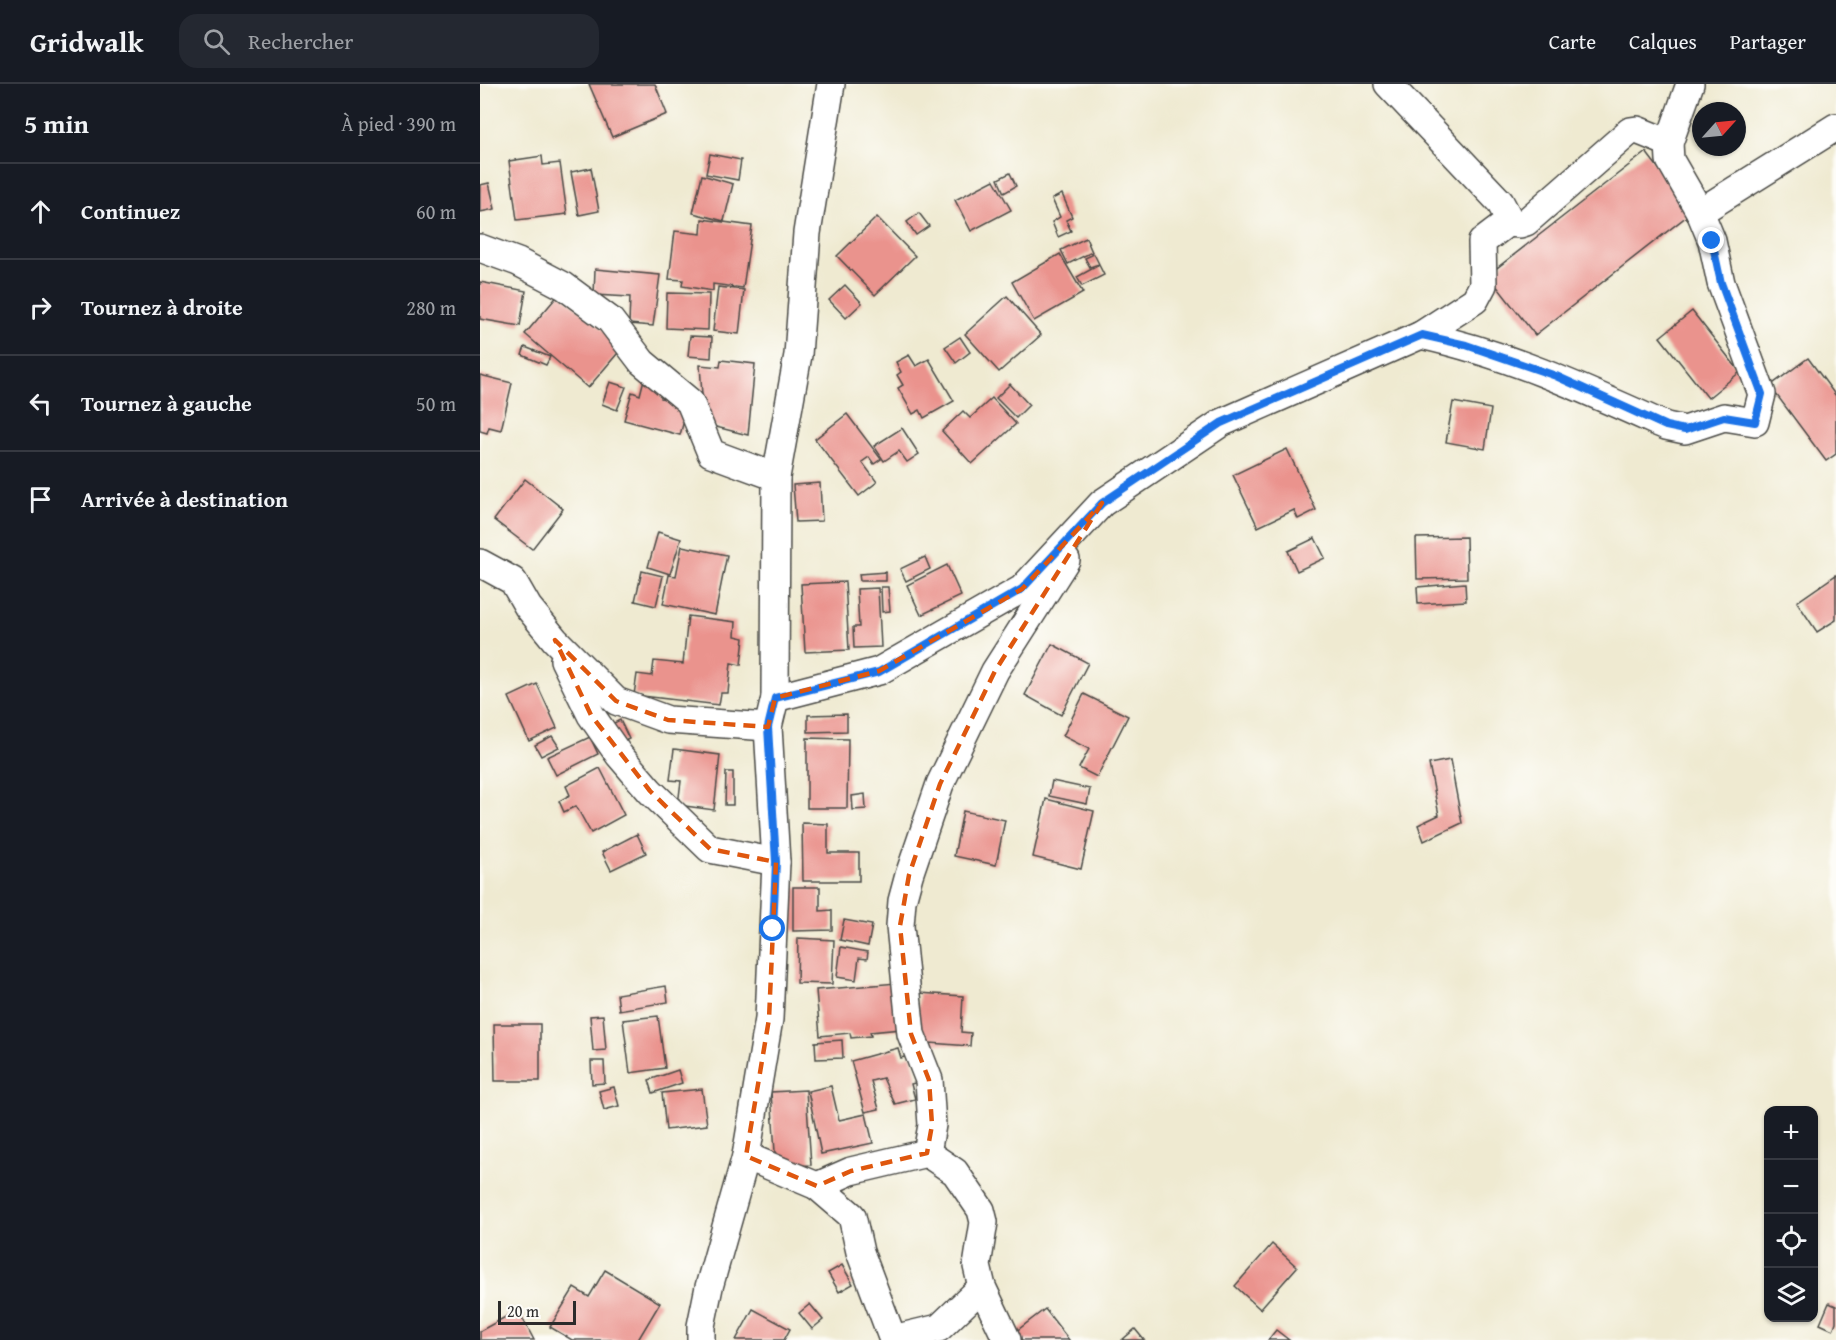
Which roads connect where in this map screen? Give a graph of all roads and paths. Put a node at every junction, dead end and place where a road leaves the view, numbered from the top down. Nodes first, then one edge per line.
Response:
1 (831, 84) edge
2 (1388, 84) edge
3 (1690, 84) edge
4 (1836, 127) edge
5 (1668, 143) junction
6 (1700, 212) junction
7 (1508, 223) junction
8 (480, 248) edge
9 (1422, 335) junction
10 (776, 477) junction
11 (1102, 503) junction
12 (480, 563) edge
13 (555, 640) junction
14 (775, 698) junction
15 (768, 727) junction
16 (776, 862) junction
17 (927, 1153) junction
18 (746, 1156) junction
19 (817, 1186) junction
20 (982, 1287) junction
21 (701, 1340) edge
22 (893, 1340) edge
23 (1007, 1340) edge

1 - 10 street
2 - 7 street
3 - 5 street
4 - 6 street
5 - 6 street
5 - 7 street
6 - 9 street
7 - 9 street
8 - 10 street
9 - 11 street
10 - 14 street
11 - 14 street
11 - 17 street
12 - 13 street
13 - 15 street
13 - 16 street
14 - 15 street
15 - 16 street
16 - 18 street
17 - 19 street
17 - 20 street
18 - 19 street
18 - 21 street
19 - 22 street
20 - 22 street
20 - 23 street

